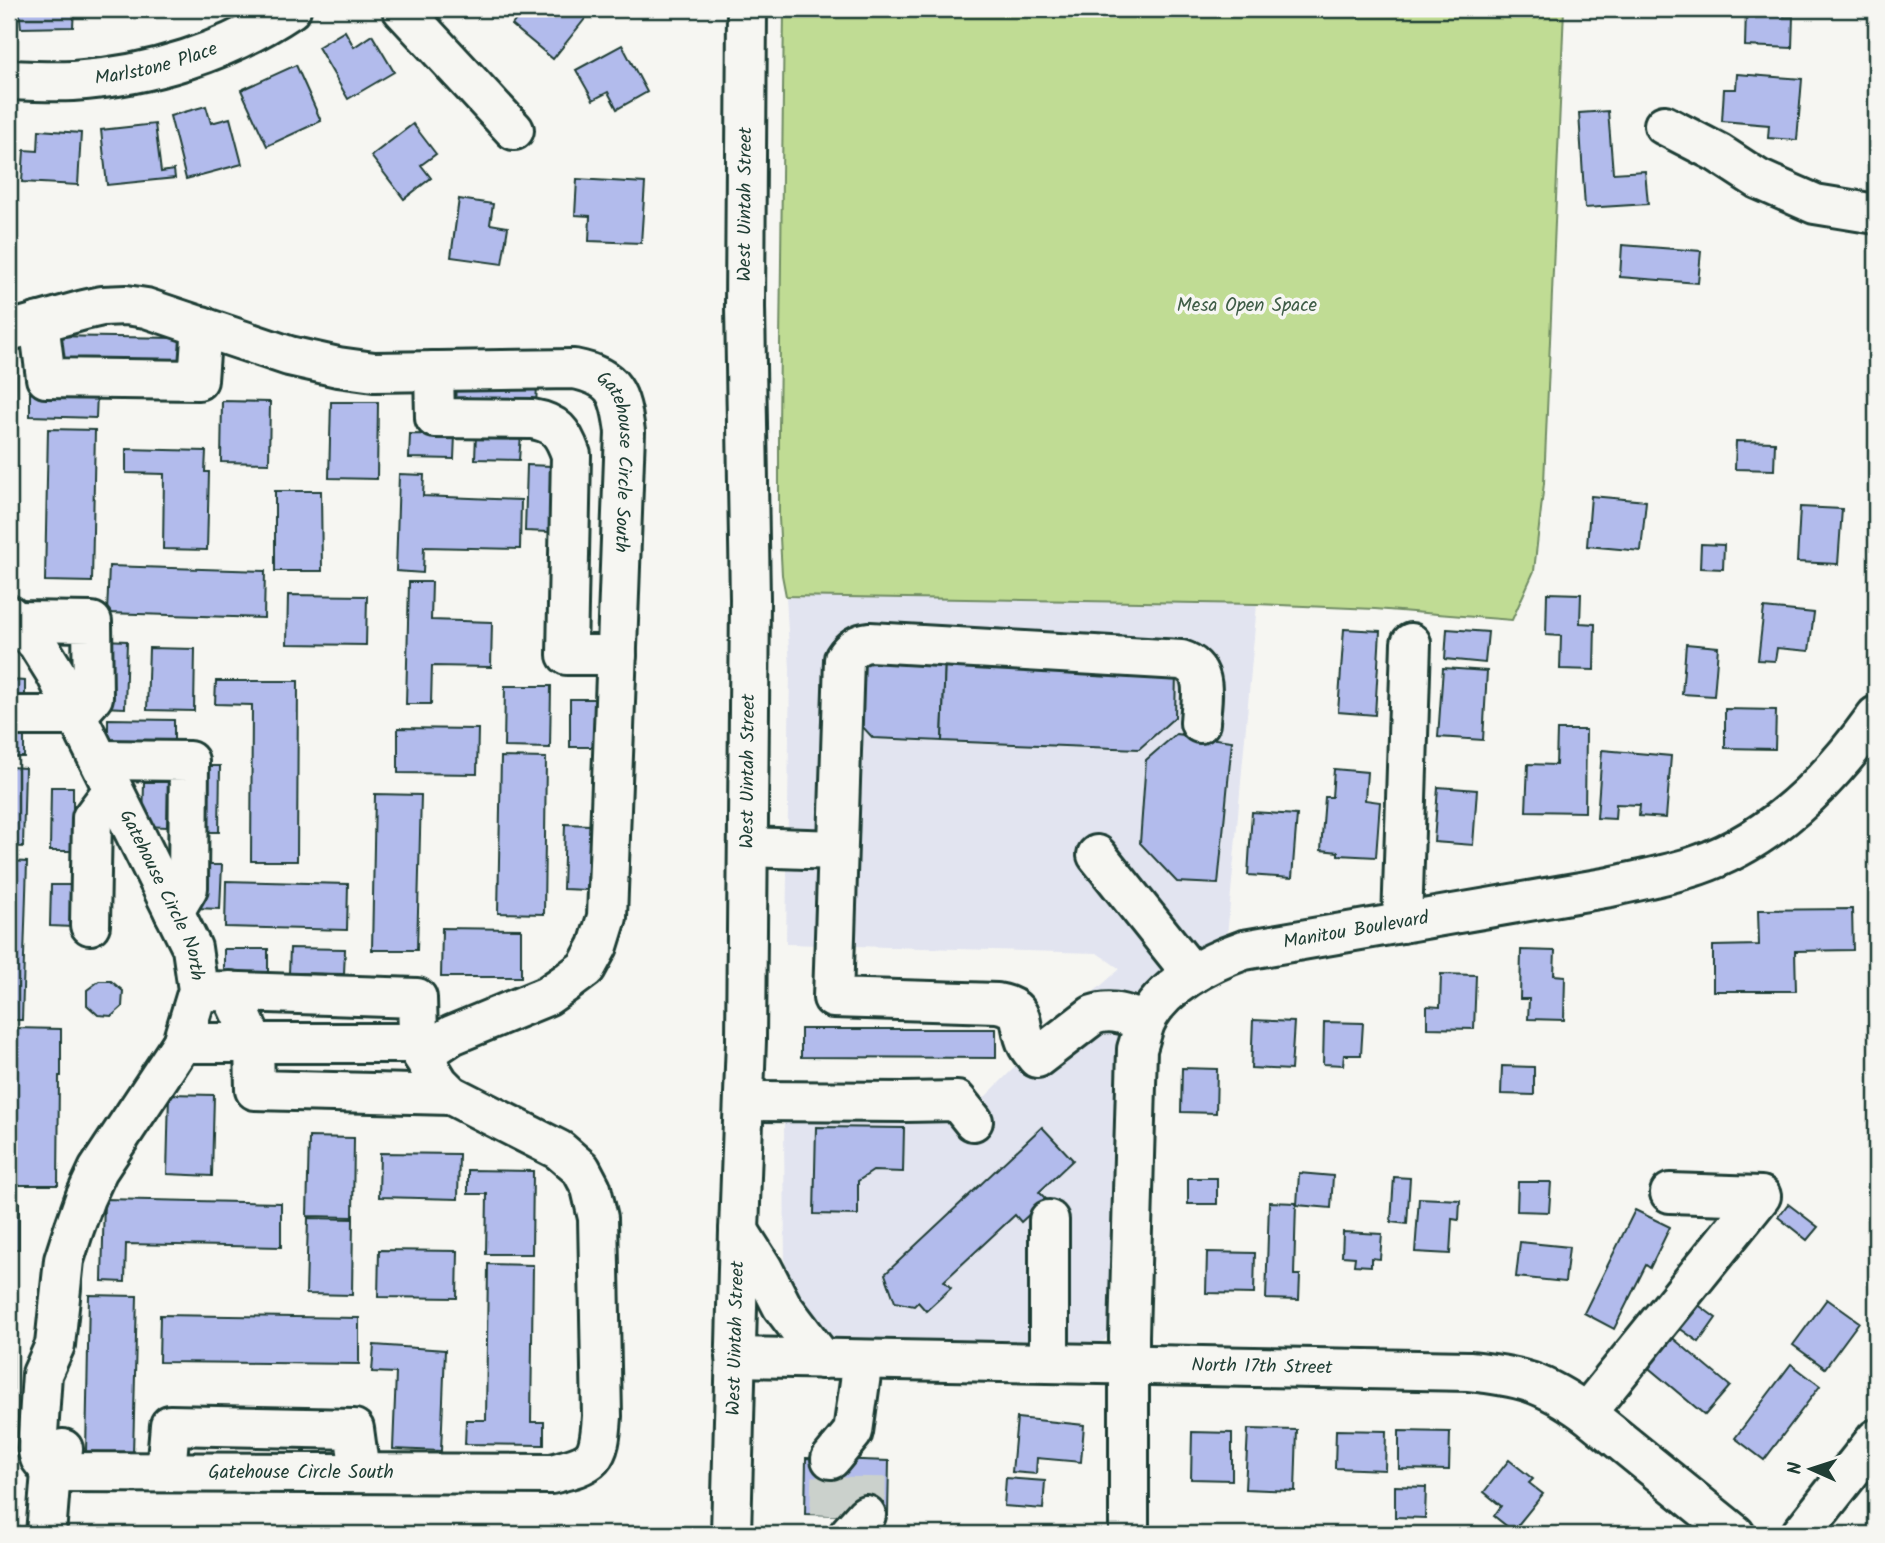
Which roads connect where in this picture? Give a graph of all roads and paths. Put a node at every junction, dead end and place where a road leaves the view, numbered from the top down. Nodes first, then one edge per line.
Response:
1 (291, 9) edge
2 (402, 9) edge
3 (747, 9) edge
4 (9, 80) edge
5 (1664, 125) dead end
6 (514, 130) dead end
7 (1876, 214) edge
8 (24, 326) edge
9 (202, 326) junction
10 (434, 371) junction
11 (13, 618) edge
12 (1411, 643) dead end
13 (617, 655) junction
14 (9, 716) edge
15 (76, 716) junction
16 (1876, 716) edge
17 (1200, 723) dead end
18 (106, 775) junction
19 (748, 847) junction
20 (837, 850) junction
21 (1097, 855) dead end
22 (174, 912) junction
23 (1402, 923) junction
24 (90, 925) dead end
25 (1192, 974) junction
26 (214, 991) junction
27 (1146, 1021) junction
28 (182, 1043) junction
29 (254, 1043) junction
30 (421, 1049) junction
31 (452, 1095) junction
32 (744, 1101) junction
33 (973, 1121) dead end
34 (1670, 1193) dead end
35 (1049, 1220) dead end
36 (739, 1231) junction
37 (735, 1357) junction
38 (822, 1359) junction
39 (863, 1360) junction
40 (1049, 1363) junction
41 (1130, 1364) junction
42 (1586, 1413) junction
43 (1876, 1439) edge
44 (850, 1450) tunnel mouth
45 (51, 1472) junction
46 (46, 1534) edge
47 (731, 1534) edge
48 (1129, 1534) edge
49 (1735, 1534) edge
50 (1801, 1534) edge

1 - 4 street, Marlstone Place
2 - 6 street
3 - 19 street, West Uintah Street
5 - 7 street
8 - 9 street, Gatehouse Circle South
8 - 9 street
9 - 10 street, Gatehouse Circle South
10 - 13 street
10 - 13 street, Gatehouse Circle South
11 - 15 street, Gatehouse Circle North
11 - 15 street
12 - 23 street
13 - 30 street, Gatehouse Circle South
14 - 15 street
15 - 18 street, Gatehouse Circle North
16 - 23 street, Manitou Boulevard
17 - 20 street
18 - 22 street, Gatehouse Circle North
18 - 22 street
18 - 24 street
19 - 20 street
19 - 32 street, West Uintah Street
20 - 27 street
21 - 25 street
22 - 26 street, Gatehouse Circle North
23 - 25 street, Manitou Boulevard
25 - 27 street, Manitou Boulevard
26 - 28 street, Gatehouse Circle North
26 - 29 street
26 - 30 street
27 - 41 street, Manitou Boulevard
28 - 29 street
28 - 45 street, Gatehouse Circle North
29 - 30 street
29 - 31 street
30 - 31 street
31 - 45 street, Gatehouse Circle South
32 - 33 street
32 - 36 street, West Uintah Street
34 - 42 street
35 - 40 street
36 - 37 street, West Uintah Street
36 - 38 street
37 - 38 street, North 17th Street
37 - 47 street, West Uintah Street
38 - 39 street, North 17th Street
39 - 40 street, North 17th Street
39 - 44 street
40 - 41 street, North 17th Street
41 - 42 street, North 17th Street
41 - 48 street, Manitou Boulevard
42 - 49 street, North 17th Street
43 - 50 street
45 - 46 street, Gatehouse Circle North

